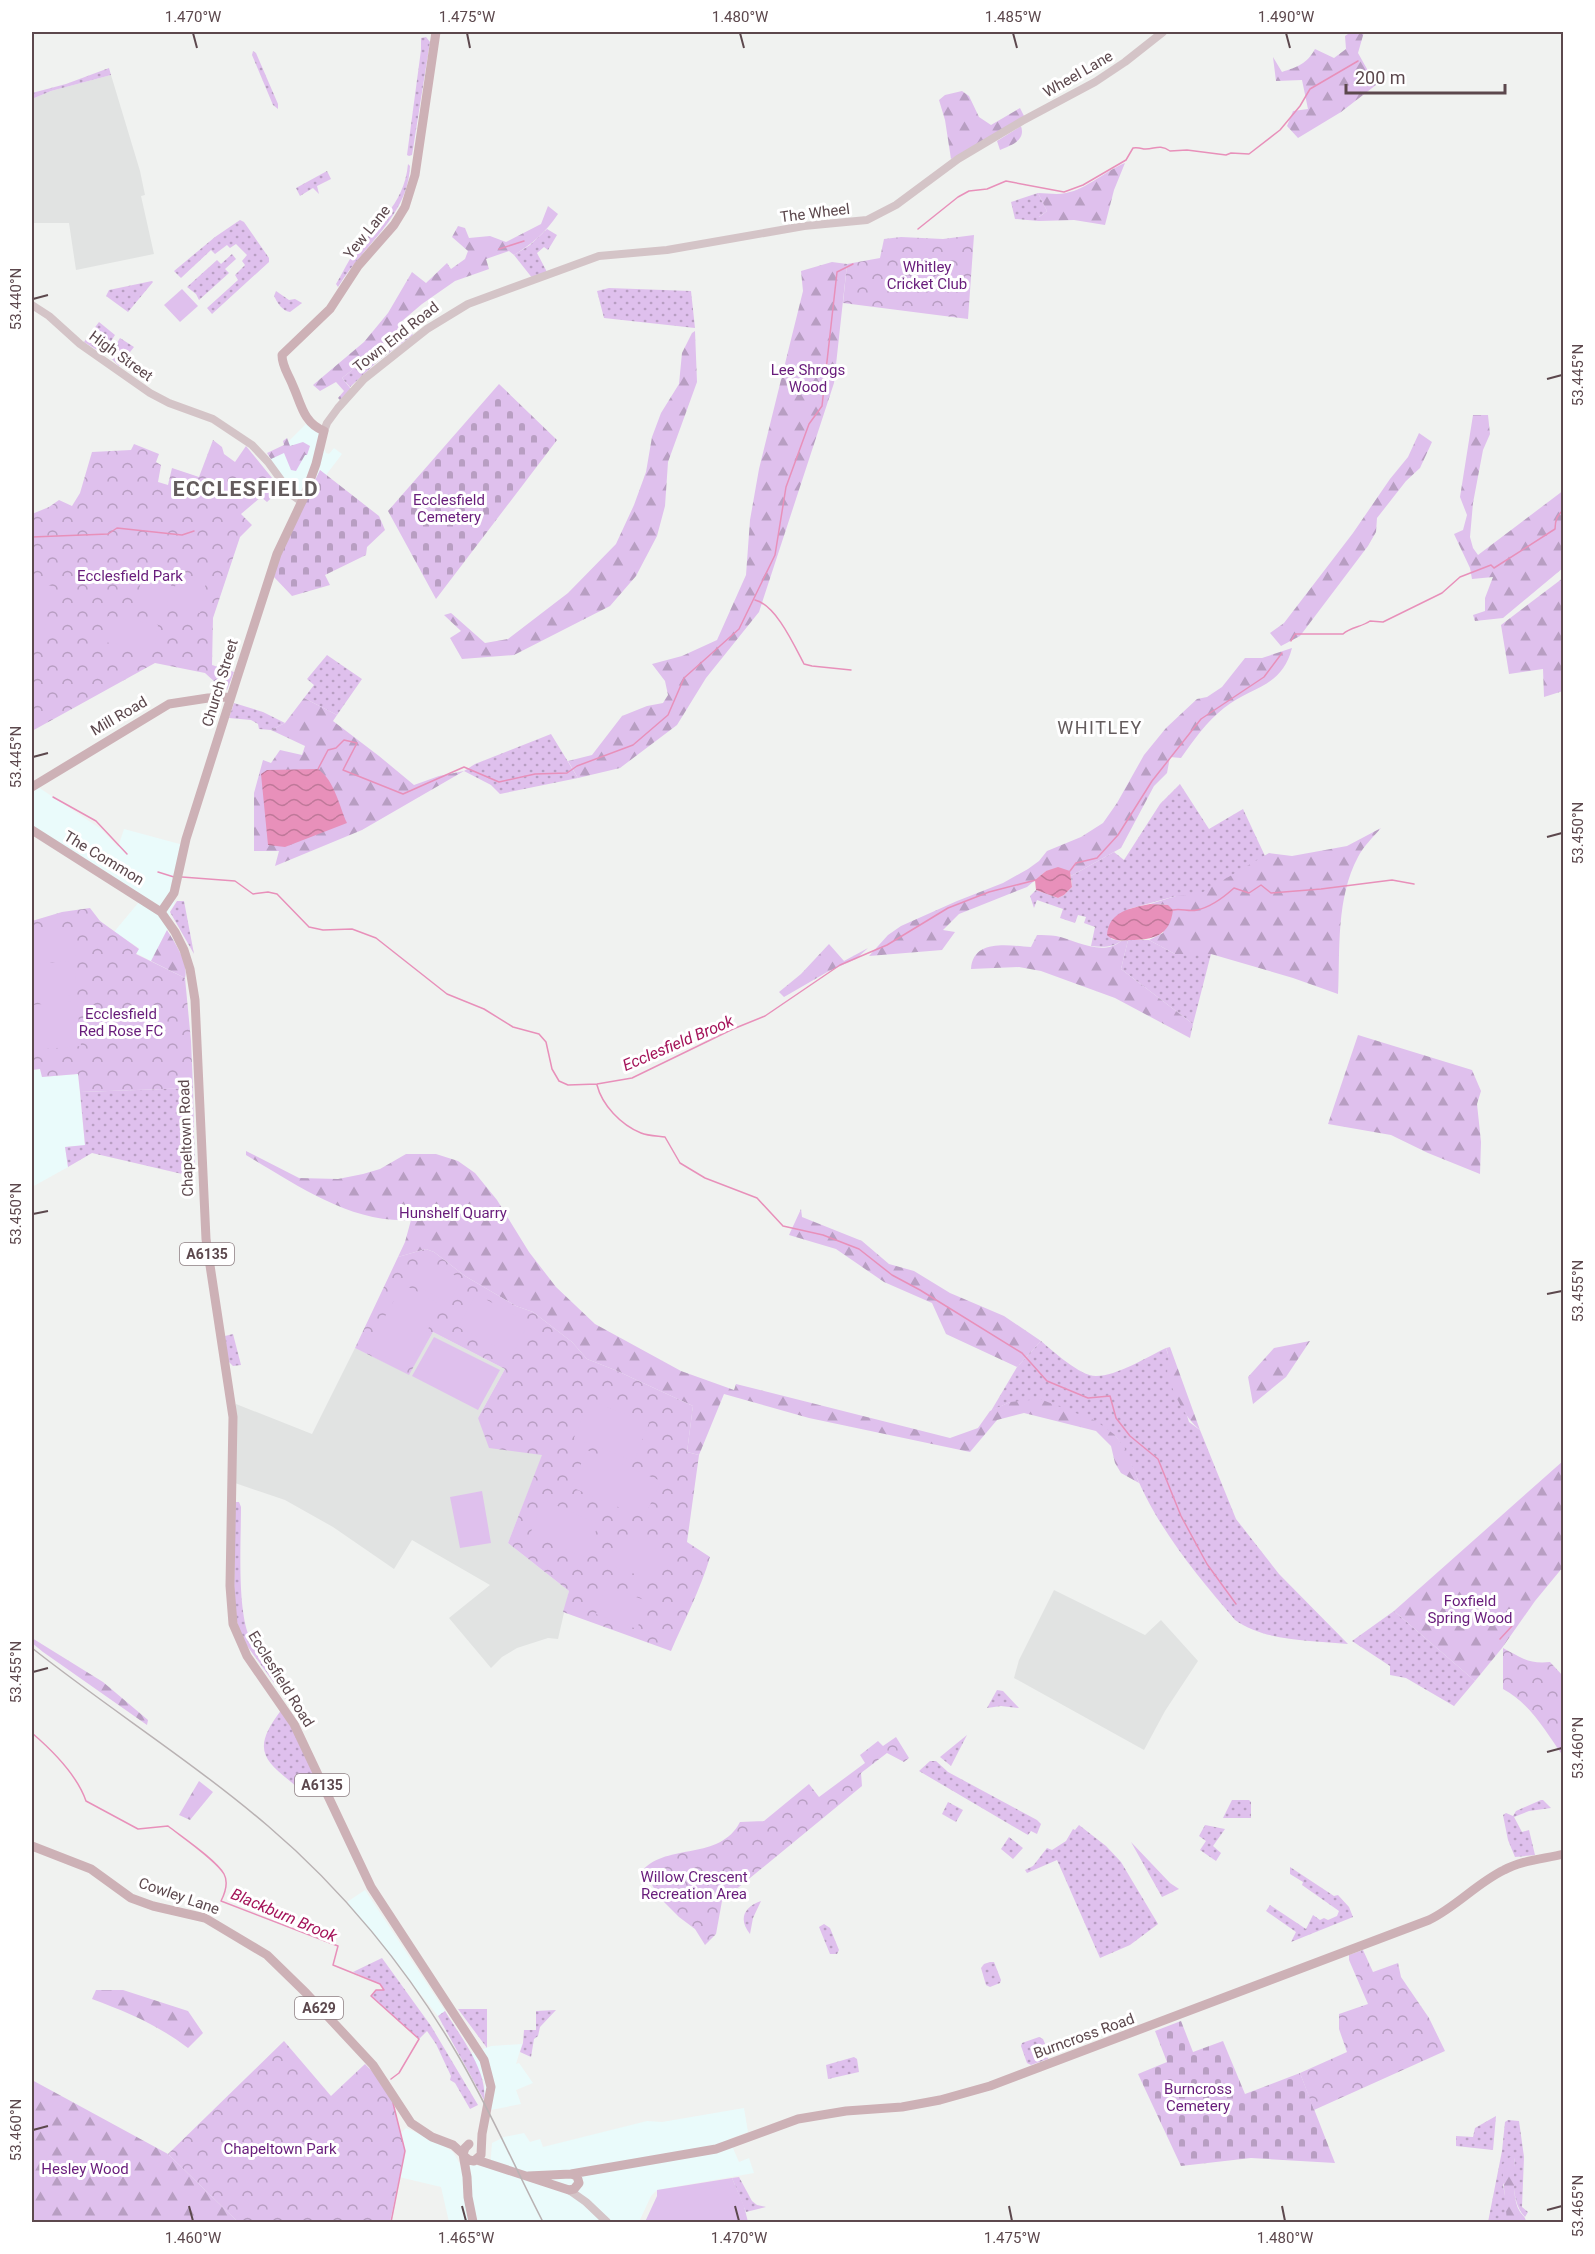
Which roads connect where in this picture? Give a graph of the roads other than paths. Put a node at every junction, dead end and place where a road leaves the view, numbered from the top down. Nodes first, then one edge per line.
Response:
1 (436, 32) edge
2 (1163, 32) edge
3 (1003, 133) joint
4 (606, 255) joint
5 (32, 305) edge
6 (324, 431) junction
7 (316, 464) joint
8 (302, 502) junction
9 (230, 697) junction
10 (32, 787) edge
11 (32, 830) edge
12 (161, 912) junction
13 (226, 1369) joint
14 (32, 1846) edge
15 (1563, 1854) edge
16 (482, 2134) junction
17 (470, 2144) junction
18 (453, 2145) junction
19 (464, 2155) junction
20 (478, 2156) junction
21 (528, 2176) junction
22 (467, 2177) junction
23 (574, 2178) junction
24 (568, 2189) junction
25 (586, 2202) junction
26 (473, 2223) edge
27 (607, 2223) edge

1 - 6 main road, Yew Lane
2 - 3 street, Wheel Lane
3 - 4 street, The Wheel
4 - 6 street, Town End Road
5 - 8 street, High Street
6 - 7 main road, Town End Road
7 - 8 main road, Church Street
8 - 9 main road, Church Street
9 - 10 main road, Mill Road
9 - 12 main road, Church Street
11 - 12 main road, The Common / A6135
12 - 13 main road, Chapeltown Road / A6135
13 - 16 main road, Ecclesfield Road / A6135
14 - 18 main road, Cowley Lane / A629
15 - 23 main road, Burncross Road
16 - 17 main road
16 - 20 main road, Ecclesfield Road / A6135
17 - 18 main road, Cowley Lane / A629
17 - 19 main road
17 - 20 main road
18 - 19 main road, Cowley Lane / A629
19 - 20 main road
19 - 22 main road, A6135
20 - 21 main road
20 - 22 main road, A6135
21 - 23 main road
21 - 24 main road
22 - 26 main road, A6135
23 - 24 main road, Burncross Road
23 - 24 main road
23 - 25 street
24 - 25 street
25 - 27 street

